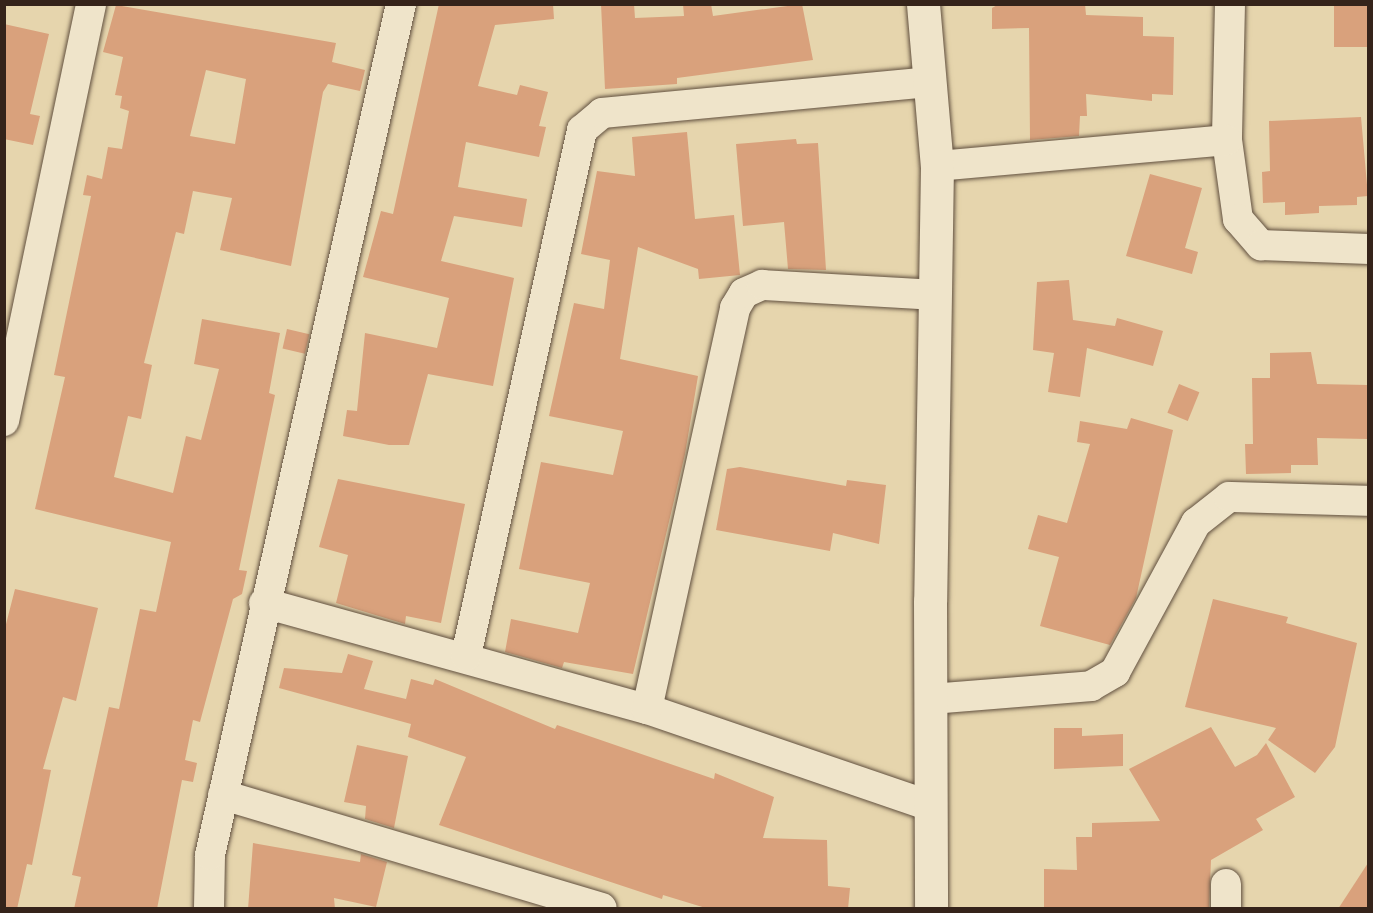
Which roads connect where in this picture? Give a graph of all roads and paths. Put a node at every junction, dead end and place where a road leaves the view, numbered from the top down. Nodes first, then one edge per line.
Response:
1 (91, 4) edge
2 (401, 4) edge
3 (923, 4) edge
4 (1230, 4) edge
5 (929, 82) junction
6 (1227, 140) junction
7 (937, 166) junction
8 (1368, 249) edge
9 (935, 295) junction
10 (4, 421) edge
11 (1368, 501) edge
12 (264, 603) junction
13 (466, 656) junction
14 (931, 699) junction
15 (646, 709) junction
16 (224, 795) junction
17 (931, 806) junction
18 (209, 909) edge
19 (601, 909) edge
20 (931, 909) edge

1 - 10 street
2 - 12 street
3 - 5 street
4 - 6 street
5 - 7 street
5 - 13 street
6 - 7 street
6 - 8 street
7 - 9 street
9 - 14 street
9 - 15 street
11 - 14 street
12 - 13 street
12 - 16 street
13 - 15 street
14 - 17 street
15 - 17 street
16 - 18 street
16 - 19 street
17 - 20 street

